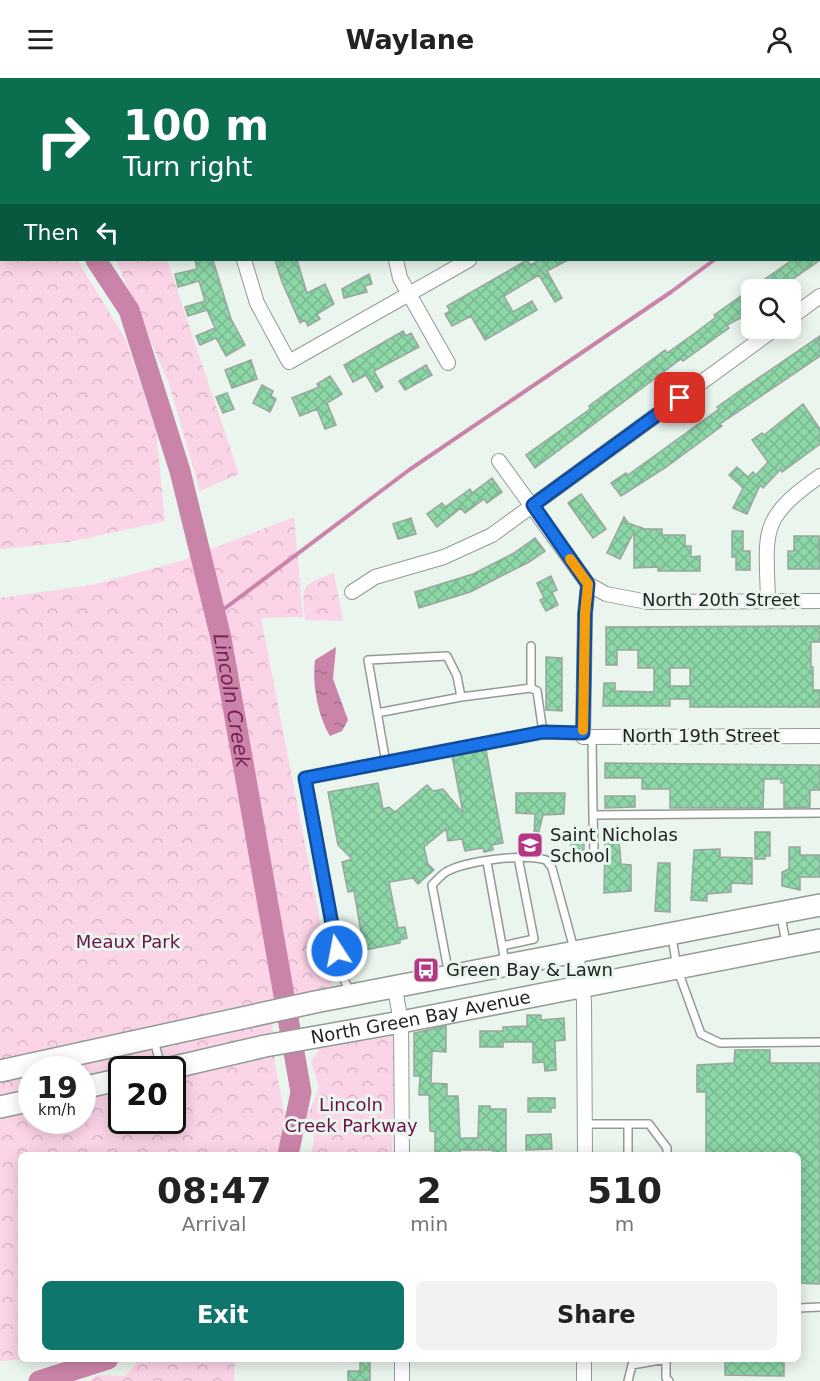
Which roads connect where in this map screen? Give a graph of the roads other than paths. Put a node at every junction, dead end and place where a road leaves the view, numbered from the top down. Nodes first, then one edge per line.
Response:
1 (244, 261) edge
2 (396, 261) edge
3 (467, 261) edge
4 (409, 294) junction
5 (820, 296) edge
6 (801, 310) edge
7 (761, 339) edge
8 (448, 363) dead end
9 (499, 462) dead end
10 (820, 476) edge
11 (533, 505) junction
12 (588, 584) junction
13 (352, 592) dead end
14 (768, 600) junction
15 (820, 601) edge
16 (531, 646) dead end
17 (531, 688) junction
18 (461, 697) junction
19 (376, 713) junction
20 (543, 732) junction
21 (586, 735) junction
22 (820, 736) edge
23 (386, 763) junction
24 (820, 813) edge
25 (593, 815) junction
26 (594, 850) dead end
27 (518, 857) junction
28 (487, 862) junction
29 (820, 905) edge
30 (780, 913) junction
31 (672, 935) junction
32 (820, 940) edge
33 (502, 946) junction
34 (786, 947) junction
35 (576, 954) junction
36 (506, 968) junction
37 (677, 968) junction
38 (449, 979) junction
39 (582, 985) junction
40 (395, 989) junction
41 (352, 996) junction
42 (401, 1022) junction
43 (325, 1034) junction
44 (153, 1037) junction
45 (820, 1042) edge
46 (158, 1056) edge
47 (186, 1064) edge
48 (0, 1071) edge
49 (18, 1103) edge
50 (0, 1107) edge
51 (585, 1124) junction
52 (628, 1124) junction
53 (402, 1152) edge
54 (585, 1152) edge
55 (628, 1152) edge
56 (667, 1152) edge
57 (820, 1306) edge
58 (801, 1308) edge
59 (402, 1362) edge
60 (584, 1362) edge
61 (649, 1362) edge
62 (666, 1362) edge
63 (667, 1380) edge
64 (402, 1381) edge
65 (584, 1381) edge
66 (628, 1381) edge

1 - 4 street
2 - 4 street
3 - 4 street
4 - 8 street
5 - 6 street
7 - 11 street
9 - 11 street
10 - 14 street
11 - 12 street
11 - 13 street
12 - 14 street, North 20th Street
12 - 21 street
14 - 15 street, North 20th Street
16 - 17 lane
17 - 18 lane
17 - 20 lane
18 - 19 lane
18 - 19 lane
19 - 23 lane
20 - 21 lane
20 - 23 lane
21 - 22 street, North 19th Street
21 - 25 lane
23 - 41 lane
24 - 25 lane
25 - 26 lane
27 - 28 lane
27 - 33 lane
27 - 35 lane
28 - 33 lane
28 - 38 lane
29 - 30 main road, North Green Bay Avenue
30 - 31 main road, North Green Bay Avenue
30 - 34 lane
31 - 35 main road, North Green Bay Avenue
31 - 37 lane
32 - 34 main road, North Green Bay Avenue
33 - 36 lane
34 - 37 main road, North Green Bay Avenue
35 - 36 main road, North Green Bay Avenue
35 - 39 street
36 - 38 main road, North Green Bay Avenue
37 - 39 main road, North Green Bay Avenue
37 - 45 lane
38 - 40 main road, North Green Bay Avenue
39 - 42 main road, North Green Bay Avenue
39 - 51 street
40 - 41 main road, North Green Bay Avenue
40 - 42 street
41 - 43 main road
41 - 44 main road, North Green Bay Avenue
42 - 43 main road, North Green Bay Avenue
42 - 53 street
43 - 47 main road, North Green Bay Avenue
44 - 46 lane
44 - 48 main road, North Green Bay Avenue
49 - 50 main road
51 - 52 lane
51 - 54 street
52 - 55 lane
52 - 56 lane
57 - 58 lane
59 - 64 street
60 - 65 street
61 - 66 lane
62 - 63 lane

